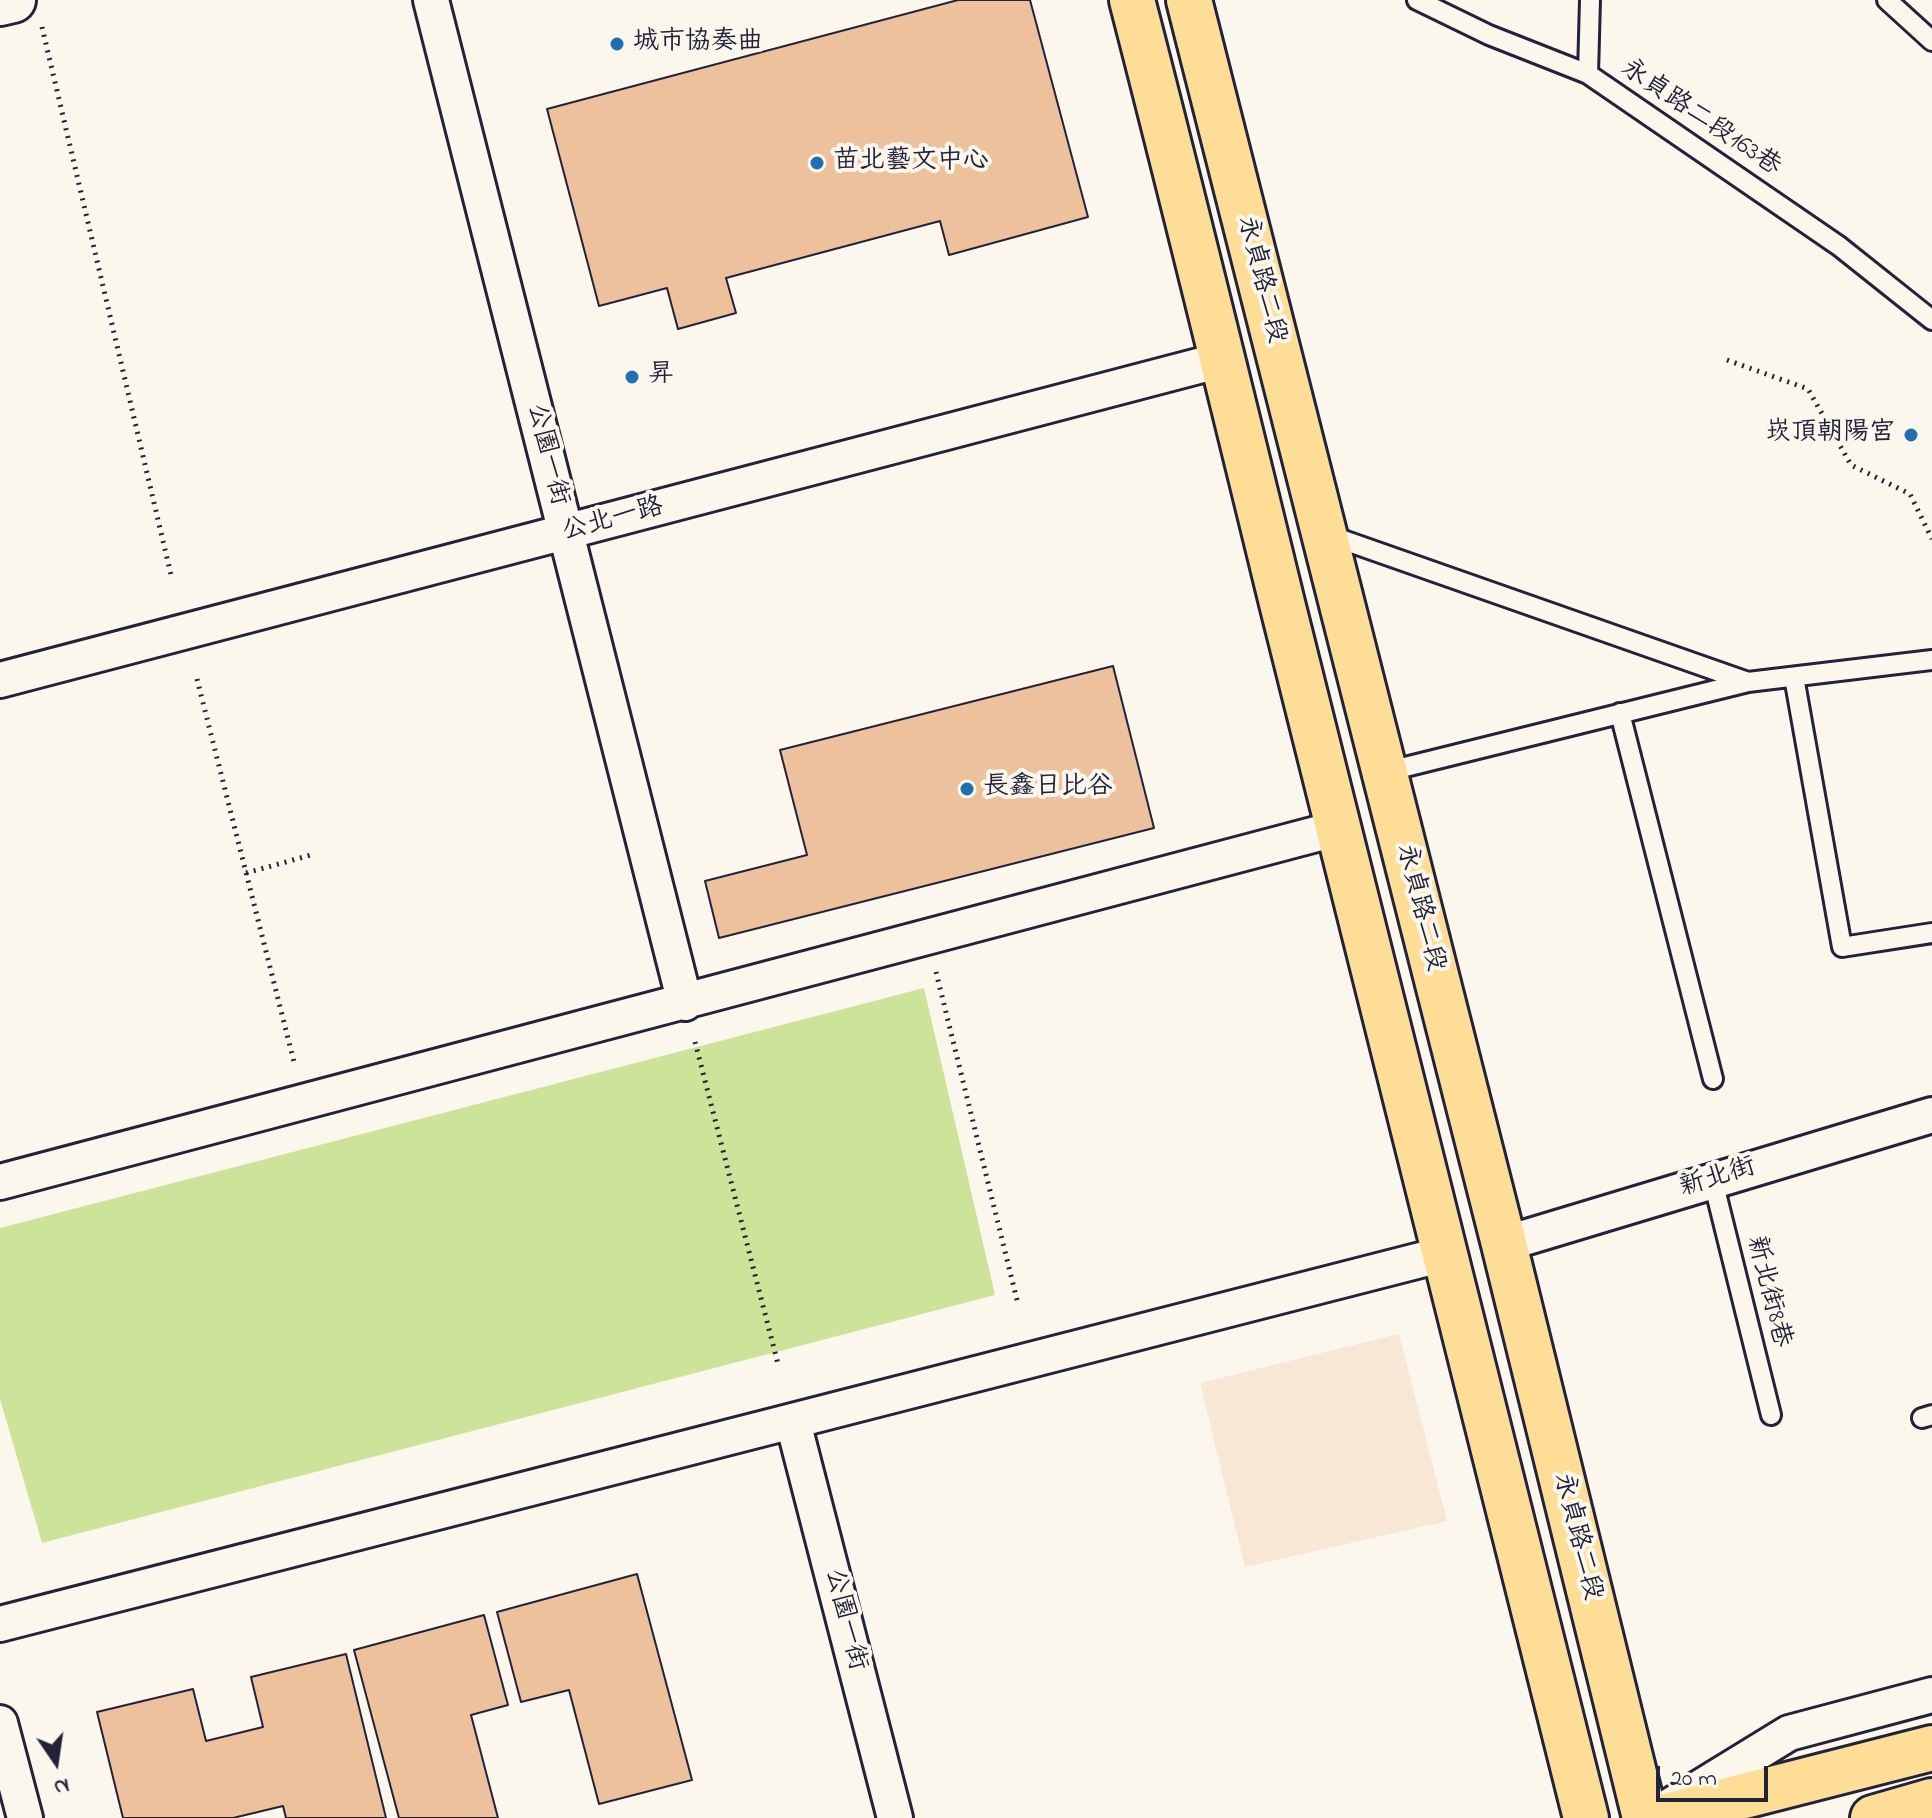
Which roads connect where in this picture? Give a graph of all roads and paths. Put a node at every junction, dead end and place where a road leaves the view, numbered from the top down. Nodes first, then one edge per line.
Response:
1 (431, 0) edge
2 (1132, 0) edge
3 (1189, 0) edge
4 (1417, 0) edge
5 (1590, 0) edge
6 (1887, 0) edge
7 (17, 6) edge
8 (1932, 41) edge
9 (1588, 74) junction
10 (1932, 320) edge
11 (1225, 359) junction
12 (1727, 360) dead end
13 (1322, 533) junction
14 (567, 534) junction
15 (1932, 539) edge
16 (171, 575) dead end
17 (1337, 589) junction
18 (1282, 602) junction
19 (1932, 660) edge
20 (1794, 677) junction
21 (197, 679) dead end
22 (0, 680) edge
23 (1748, 682) junction
24 (1620, 713) junction
25 (1385, 772) junction
26 (1339, 828) junction
27 (311, 855) dead end
28 (246, 873) junction
29 (1932, 933) edge
30 (936, 972) dead end
31 (685, 1003) junction
32 (695, 1042) dead end
33 (294, 1062) dead end
34 (1713, 1079) dead end
35 (1932, 1115) edge
36 (1713, 1181) junction
37 (0, 1182) edge
38 (1504, 1244) junction
39 (1448, 1253) junction
40 (1018, 1304) dead end
41 (778, 1364) dead end
42 (1771, 1415) dead end
43 (793, 1422) junction
44 (0, 1624) edge
45 (1932, 1695) edge
46 (0, 1723) edge
47 (1932, 1748) edge
48 (1932, 1801) edge
49 (25, 1818) edge
50 (895, 1818) edge
51 (1586, 1818) edge
52 (1648, 1818) edge
53 (1658, 1818) edge
54 (1873, 1818) edge

1 - 14 street, 公園一街
2 - 11 main road, 永貞路二段
3 - 13 main road, 永貞路二段
4 - 9 lane, 永貞路二段163巷
5 - 9 lane
6 - 8 lane
7 - 16 path
9 - 10 lane, 永貞路二段163巷
11 - 14 street, 公北一路
11 - 18 main road, 永貞路二段
12 - 15 path
13 - 17 main road, 永貞路二段
13 - 23 lane
14 - 22 street, 公北一路
14 - 31 street, 公園一街
17 - 18 main road
17 - 25 main road, 永貞路二段
18 - 26 main road, 永貞路二段
19 - 20 lane
20 - 23 lane
20 - 29 lane
21 - 28 path
23 - 24 lane
24 - 25 lane
24 - 34 lane
25 - 38 main road, 永貞路二段
26 - 31 street
26 - 39 main road, 永貞路二段
27 - 28 path
28 - 33 path
30 - 40 path
31 - 37 street
32 - 41 path
35 - 36 street, 新北街
36 - 38 street, 新北街
36 - 42 lane, 新北街8巷
38 - 52 main road, 永貞路二段
39 - 43 street
39 - 51 main road, 永貞路二段
43 - 44 street
43 - 50 street, 公園一街
45 - 52 street
46 - 49 street
47 - 53 main road
48 - 54 main road

